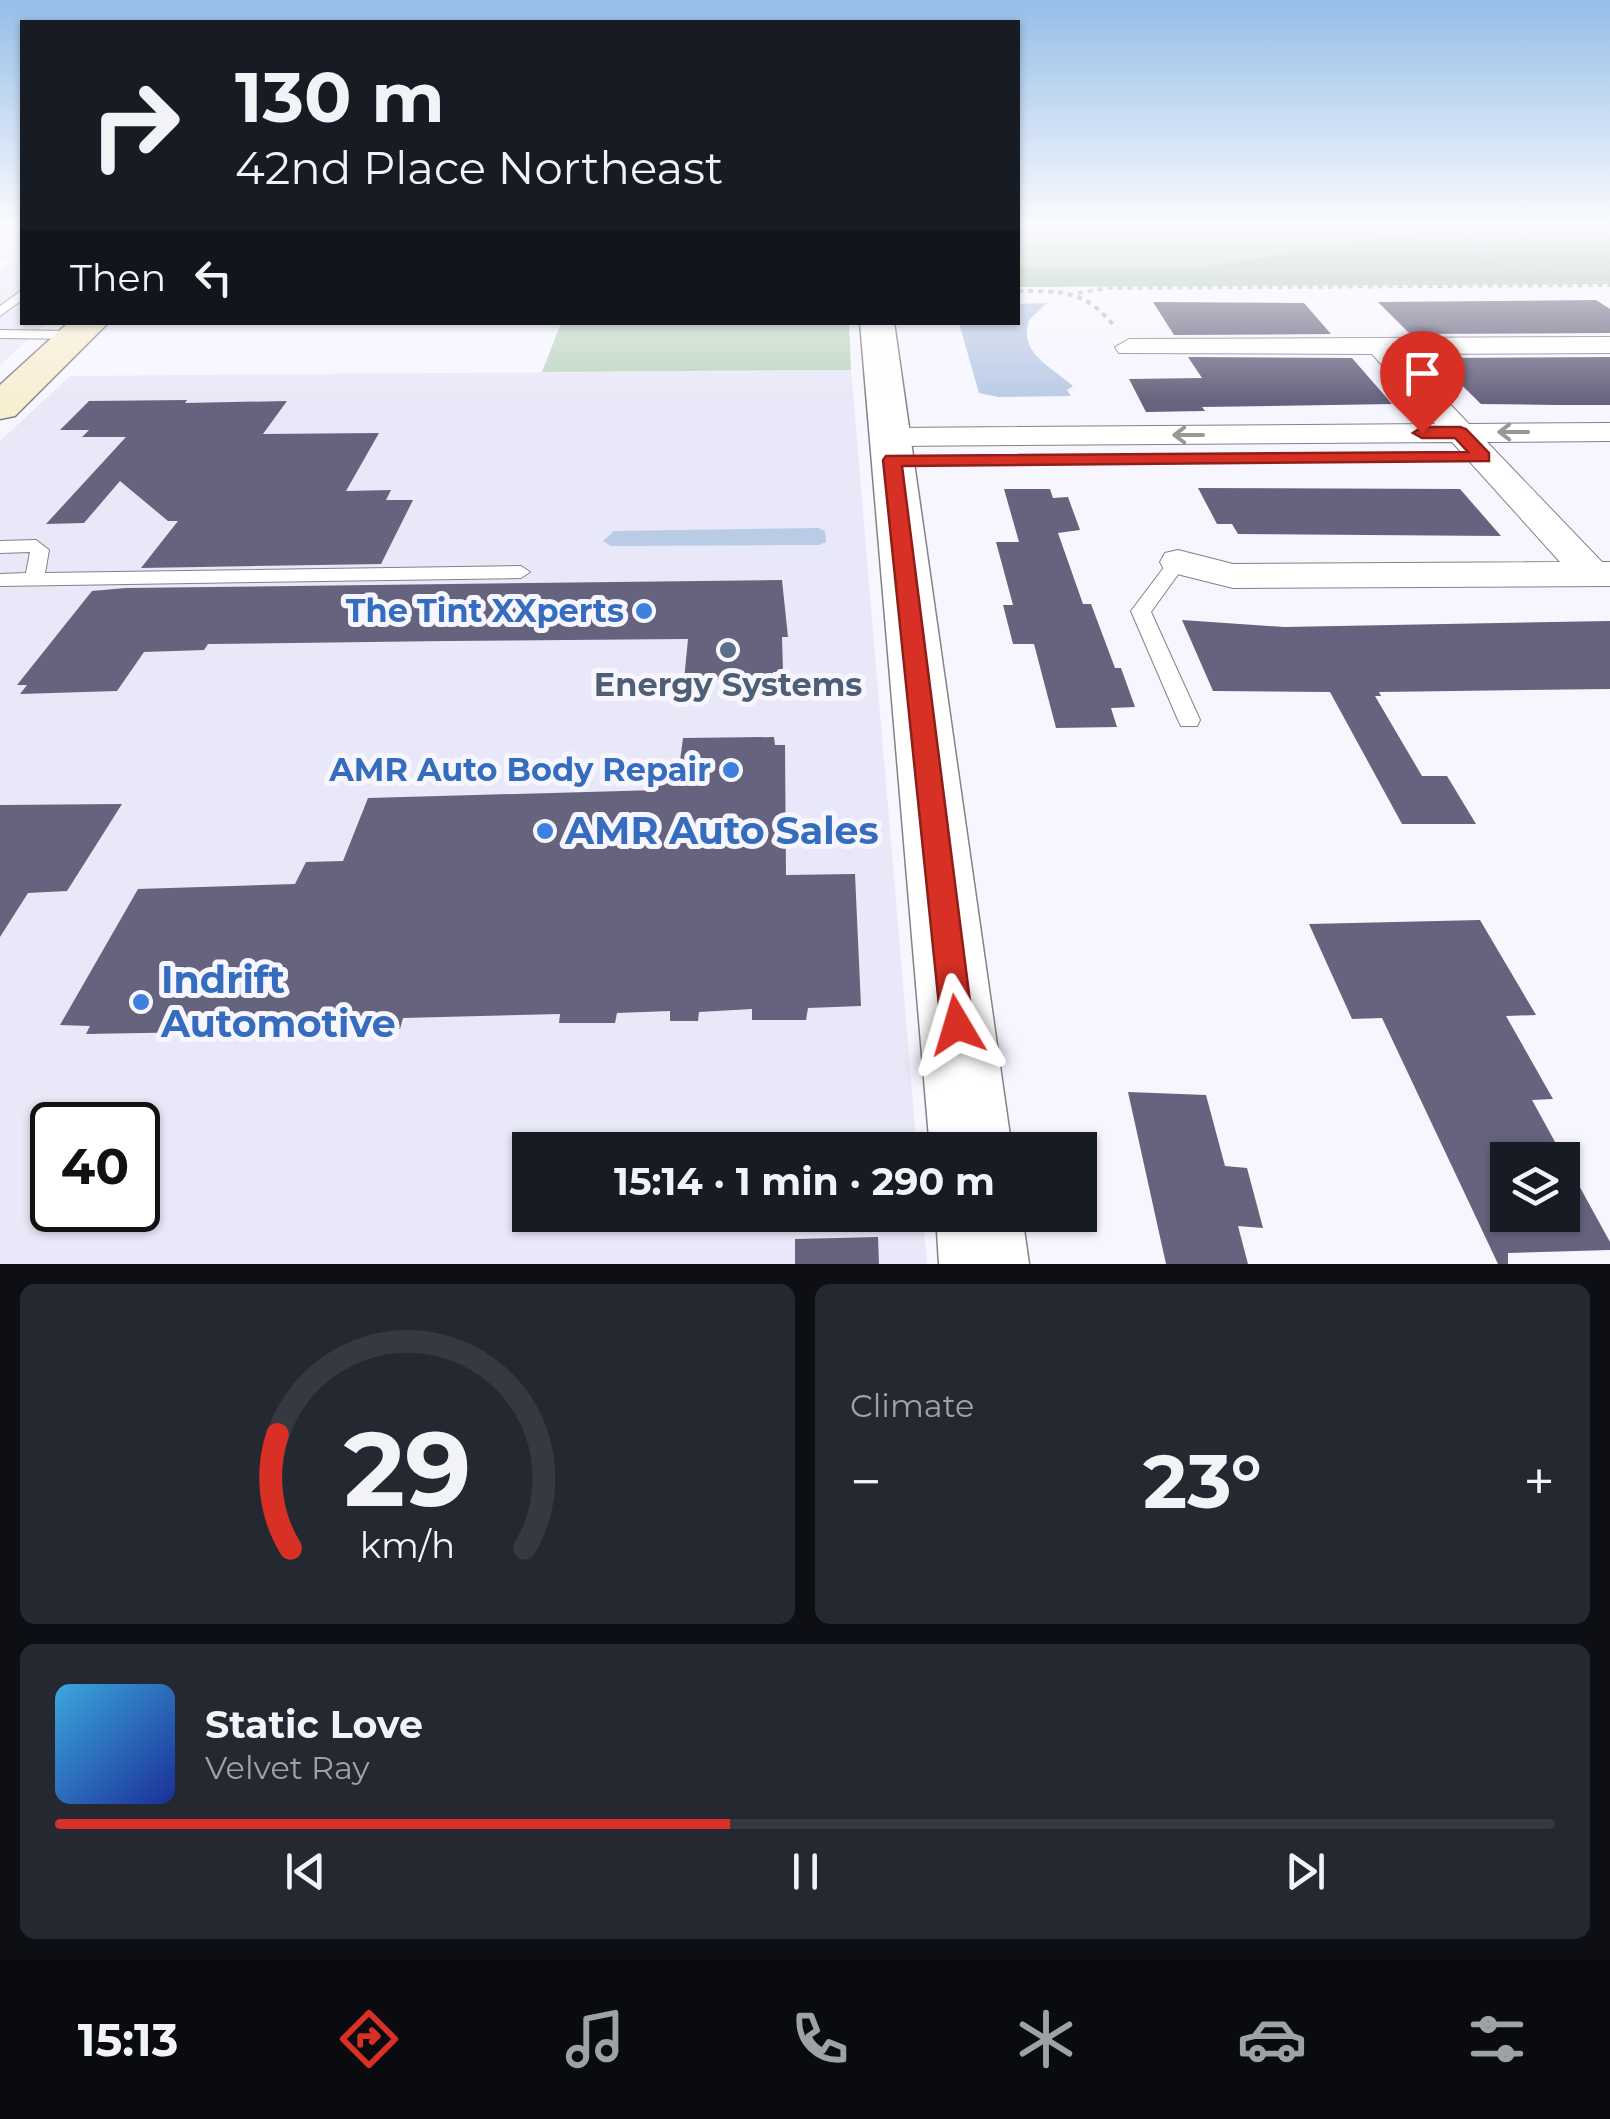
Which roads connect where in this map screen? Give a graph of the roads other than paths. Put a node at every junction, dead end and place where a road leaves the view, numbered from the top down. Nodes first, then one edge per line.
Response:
1 (20, 296) edge
2 (0, 312) edge
3 (877, 325) edge
4 (85, 329) edge
5 (0, 334) edge
6 (1610, 346) edge
7 (1130, 347) road end
8 (1380, 347) junction
9 (3, 401) edge
10 (1460, 432) junction
11 (1610, 432) edge
12 (891, 449) junction
13 (1610, 456) edge
14 (1483, 457) junction
15 (0, 547) edge
16 (1178, 562) joint
17 (521, 572) dead end
18 (1601, 574) edge
19 (0, 580) edge
20 (34, 580) junction
21 (1189, 720) dead end
22 (969, 1132) edge
23 (981, 1232) edge
24 (984, 1264) edge

1 - 2 lane
3 - 12 street
4 - 5 lane
4 - 9 main road
6 - 8 street
7 - 8 street
8 - 10 street
11 -> 10 street
10 -> 12 street
10 - 14 street
12 - 14 street
12 - 22 street
13 - 14 street
14 - 18 street
15 - 20 lane
16 - 18 street
16 - 21 lane
17 - 20 lane
19 - 20 lane
23 - 24 street

